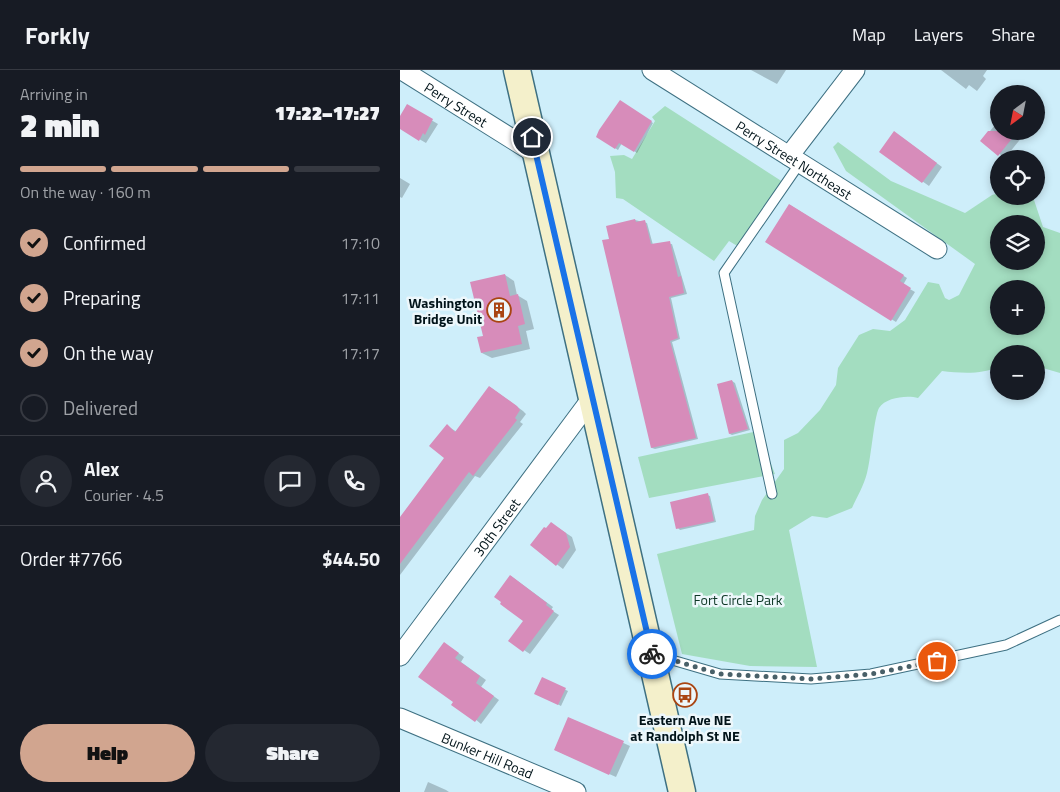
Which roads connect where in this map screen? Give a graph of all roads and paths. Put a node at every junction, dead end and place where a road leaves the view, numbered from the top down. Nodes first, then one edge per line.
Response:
1 (402, 70) edge
2 (517, 70) edge
3 (652, 70) edge
4 (855, 70) edge
5 (536, 154) junction
6 (794, 160) junction
7 (937, 249) dead end
8 (592, 398) junction
9 (772, 494) dead end
10 (1060, 620) edge
11 (650, 654) junction
12 (400, 656) edge
13 (400, 718) edge
14 (576, 792) edge
15 (682, 792) edge

1 - 5 street, Perry Street
2 - 5 main road
3 - 6 street, Perry Street Northeast
4 - 6 street
5 - 8 main road
6 - 7 street, Perry Street Northeast
6 - 9 lane
8 - 11 main road
8 - 12 street, 30th Street
10 - 11 lane
11 - 15 main road
13 - 14 street, Bunker Hill Road

